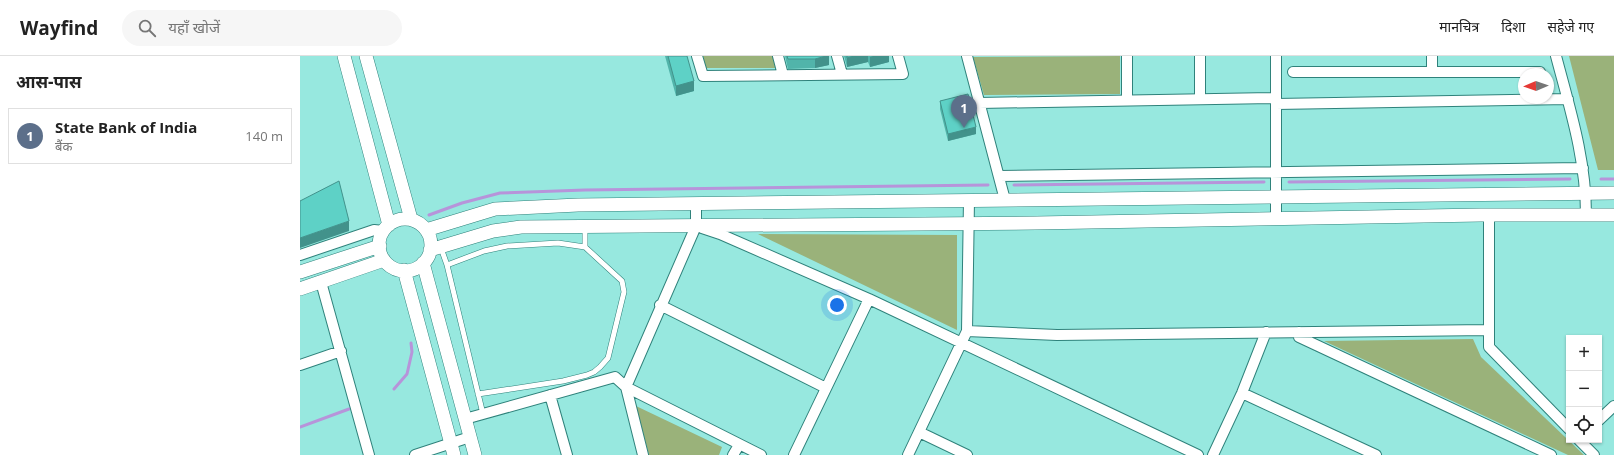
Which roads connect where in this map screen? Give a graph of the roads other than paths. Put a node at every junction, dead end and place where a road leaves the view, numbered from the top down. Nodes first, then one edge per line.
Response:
1 (344, 56) edge
2 (366, 56) edge
3 (697, 56) edge
4 (778, 56) edge
5 (837, 56) edge
6 (898, 56) edge
7 (967, 56) edge
8 (1126, 56) edge
9 (1200, 56) edge
10 (1276, 56) edge
11 (1432, 56) edge
12 (1556, 56) edge
13 (1293, 72) dead end
14 (1432, 72) junction
15 (1518, 72) edge
16 (842, 74) junction
17 (783, 75) junction
18 (1200, 99) junction
19 (1568, 99) junction
20 (1127, 100) junction
21 (1276, 101) junction
22 (980, 103) junction
23 (1583, 168) junction
24 (1276, 171) junction
25 (999, 176) junction
26 (1614, 193) edge
27 (1586, 194) junction
28 (1276, 197) junction
29 (969, 200) junction
30 (1005, 200) junction
31 (696, 204) junction
32 (1586, 215) junction
33 (1614, 215) edge
34 (1489, 216) junction
35 (411, 219) junction
36 (1276, 219) junction
37 (970, 224) junction
38 (585, 226) junction
39 (696, 226) junction
40 (386, 228) junction
41 (426, 230) junction
42 (380, 246) junction
43 (585, 247) junction
44 (436, 249) junction
45 (300, 255) edge
46 (384, 260) junction
47 (423, 262) junction
48 (447, 266) junction
49 (404, 270) junction
50 (300, 272) edge
51 (321, 282) junction
52 (300, 289) edge
53 (869, 299) junction
54 (660, 305) junction
55 (1489, 330) junction
56 (967, 331) junction
57 (1266, 332) junction
58 (1299, 332) junction
59 (962, 343) junction
60 (340, 351) junction
61 (300, 365) edge
62 (626, 387) junction
63 (826, 388) junction
64 (1242, 393) junction
65 (478, 394) junction
66 (550, 395) junction
67 (1614, 406) edge
68 (483, 414) junction
69 (1602, 417) edge
70 (465, 419) junction
71 (1566, 426) edge
72 (919, 432) junction
73 (470, 438) junction
74 (1582, 443) edge
75 (739, 445) junction
76 (453, 449) edge
77 (369, 455) edge
78 (414, 455) edge
79 (475, 455) edge
80 (567, 455) edge
81 (643, 455) edge
82 (733, 455) edge
83 (761, 455) edge
84 (794, 455) edge
85 (908, 455) edge
86 (967, 455) edge
87 (1198, 455) edge
88 (1213, 455) edge
89 (1376, 455) edge
90 (1551, 455) edge
91 (1594, 455) edge

1 - 40 street
2 - 35 street
3 - 17 street
4 - 17 street
5 - 16 street
6 - 16 street
7 - 22 street
8 - 20 street
9 - 18 street
10 - 21 street
11 - 14 street
12 - 19 street
13 - 14 street
14 - 15 street
16 - 17 street
18 - 20 street
18 - 21 street
19 - 21 street
19 - 23 street
20 - 22 street
21 - 24 street
22 - 25 street
23 - 24 street
23 - 27 street
24 - 25 street
24 - 28 street
25 - 30 street
26 - 27 street
27 - 28 street
27 - 32 street
28 - 30 street
28 - 36 street
29 - 30 street
29 - 31 street
29 - 37 street
31 - 39 street
31 - 41 street
32 - 33 street
32 - 34 street
34 - 36 street
34 - 55 street
35 - 40 street
35 - 41 street
36 - 37 street
37 - 39 street
37 - 56 street
38 - 39 street
38 - 43 lane
38 - 44 street
39 - 53 street
39 - 54 street
40 - 42 street
40 - 45 street
41 - 44 street
42 - 46 street
42 - 50 street
43 - 48 lane
43 - 65 lane
44 - 47 street
44 - 48 lane
46 - 49 street
46 - 51 street
47 - 49 street
47 - 70 street
48 - 65 lane
49 - 76 street
51 - 52 street
51 - 60 street
53 - 59 street
53 - 63 street
54 - 62 street
54 - 63 street
55 - 58 street
55 - 71 street
56 - 57 street
56 - 59 street
57 - 58 street
57 - 64 street
58 - 90 street
59 - 72 street
59 - 87 street
60 - 61 street
60 - 77 street
62 - 66 street
62 - 75 street
62 - 81 street
63 - 84 street
64 - 88 street
64 - 89 street
65 - 68 lane
66 - 68 street
66 - 80 street
67 - 69 street
68 - 70 street
70 - 73 street
72 - 85 street
72 - 86 street
73 - 76 street
73 - 79 street
74 - 91 street
75 - 82 street
75 - 83 street
76 - 78 street

